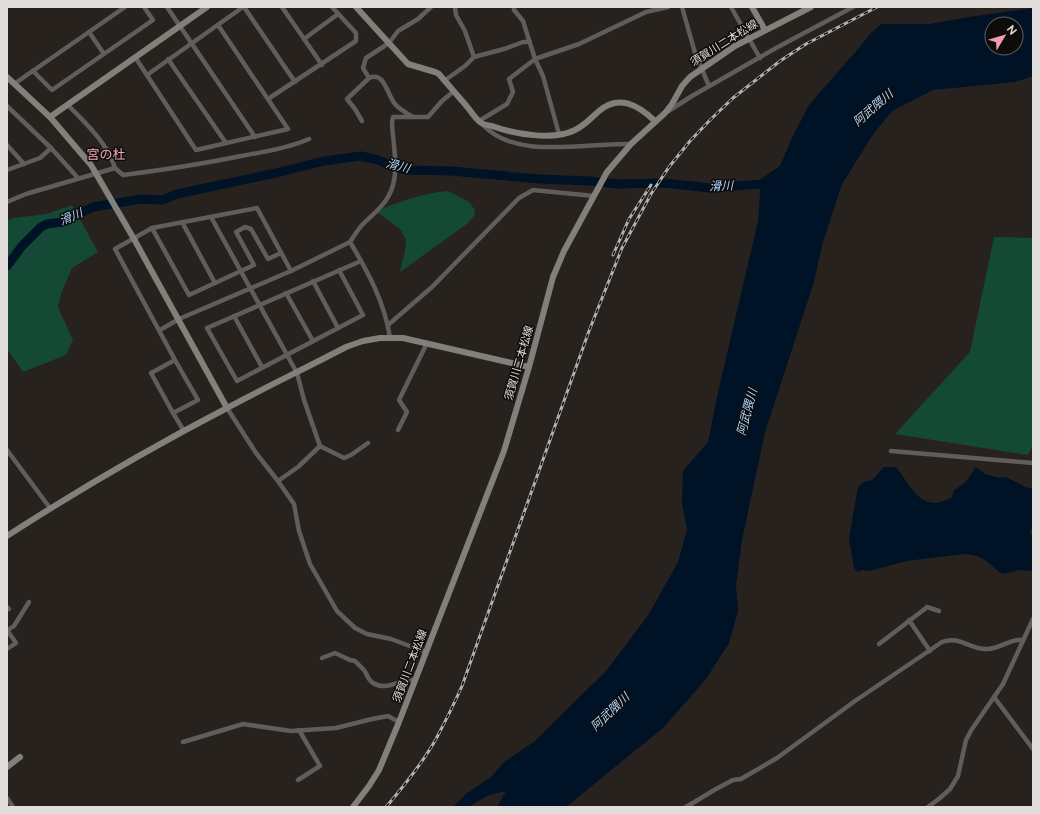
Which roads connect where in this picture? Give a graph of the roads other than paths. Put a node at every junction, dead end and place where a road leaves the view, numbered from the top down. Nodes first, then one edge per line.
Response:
1 (125, 7) edge
2 (144, 7) edge
3 (167, 7) edge
4 (207, 7) edge
5 (243, 7) edge
6 (282, 7) edge
7 (332, 7) edge
8 (356, 7) edge
9 (432, 7) edge
10 (514, 7) edge
11 (668, 7) edge
12 (682, 7) edge
13 (732, 7) edge
14 (752, 7) edge
15 (811, 7) edge
16 (853, 7) edge
17 (455, 8) dead end
18 (338, 14) junction
19 (218, 24) junction
20 (179, 26) junction
21 (765, 30) junction
22 (89, 32) junction
23 (304, 39) junction
24 (749, 39) junction
25 (191, 42) junction
26 (530, 42) junction
27 (389, 43) junction
28 (104, 54) junction
29 (135, 57) junction
30 (474, 57) junction
31 (760, 58) junction
32 (168, 59) junction
33 (535, 59) junction
34 (322, 65) junction
35 (702, 68) junction
36 (33, 71) junction
37 (146, 75) junction
38 (7, 77) edge
39 (369, 78) junction
40 (444, 81) junction
41 (295, 82) junction
42 (14, 84) junction
43 (709, 86) junction
44 (454, 91) junction
45 (268, 99) junction
46 (68, 105) junction
47 (7, 106) edge
48 (665, 113) junction
49 (50, 117) junction
50 (413, 117) junction
51 (362, 121) dead end
52 (654, 121) junction
53 (480, 122) junction
54 (559, 134) junction
55 (255, 136) junction
56 (310, 139) dead end
57 (226, 144) junction
58 (631, 144) junction
59 (7, 145) edge
60 (51, 148) junction
61 (24, 164) junction
62 (115, 168) junction
63 (7, 170) edge
64 (96, 174) junction
65 (78, 178) junction
66 (595, 194) junction
67 (7, 202) edge
68 (211, 217) junction
69 (182, 222) junction
70 (152, 228) junction
71 (134, 239) junction
72 (350, 242) junction
73 (281, 253) junction
74 (361, 261) junction
75 (339, 270) junction
76 (241, 271) junction
77 (291, 271) junction
78 (313, 281) junction
79 (215, 283) junction
80 (250, 288) junction
81 (286, 293) junction
82 (259, 305) junction
83 (234, 316) junction
84 (178, 320) junction
85 (388, 325) junction
86 (338, 328) junction
87 (160, 330) junction
88 (390, 338) junction
89 (313, 341) junction
90 (427, 343) junction
91 (287, 355) junction
92 (176, 360) junction
93 (262, 367) junction
94 (529, 367) junction
95 (297, 372) junction
96 (226, 408) junction
97 (173, 413) junction
98 (398, 430) dead end
99 (184, 431) junction
100 (368, 443) dead end
101 (320, 446) junction
102 (7, 450) edge
103 (891, 451) dead end
104 (1033, 463) edge
105 (278, 481) junction
106 (50, 508) junction
107 (7, 536) edge
108 (29, 602) dead end
109 (939, 610) dead end
110 (1033, 619) edge
111 (909, 620) junction
112 (7, 630) edge
113 (1023, 640) junction
114 (879, 644) dead end
115 (7, 649) edge
116 (930, 651) junction
117 (426, 652) junction
118 (322, 658) dead end
119 (415, 680) junction
120 (994, 697) junction
121 (399, 722) junction
122 (299, 730) junction
123 (183, 742) dead end
124 (1033, 749) edge
125 (20, 757) dead end
126 (7, 767) edge
127 (298, 780) dead end
128 (7, 798) edge
129 (13, 807) edge
130 (353, 807) edge
131 (686, 807) edge
132 (928, 807) edge

1 - 22 street
2 - 28 street
3 - 20 street
4 - 20 street
5 - 19 street
5 - 41 street
6 - 23 street
7 - 18 street
8 - 27 street
9 - 27 street
10 - 26 street
11 - 33 street
12 - 35 street
13 - 24 street
14 - 21 street
15 - 21 street, 須賀川二本松線
16 - 31 street
17 - 30 street
18 - 23 street
18 - 34 street
19 - 25 street
19 - 45 street
20 - 25 street
20 - 29 street
21 - 24 street, 須賀川二本松線
22 - 28 street
22 - 36 street
23 - 34 street
24 - 31 street
24 - 35 street, 須賀川二本松線
25 - 32 street
25 - 55 street
26 - 30 street
26 - 33 street
27 - 39 street
27 - 40 street
28 - 36 street
29 - 37 street
29 - 46 street
30 - 40 street
31 - 43 street
32 - 37 street
32 - 57 street
33 - 53 street
33 - 54 street
34 - 41 street
35 - 43 street
35 - 48 street, 須賀川二本松線
36 - 42 street
37 - 57 street
38 - 42 street
39 - 50 street
39 - 51 street
40 - 44 street
41 - 45 street
42 - 49 street
43 - 48 street
44 - 50 street
44 - 53 street
45 - 55 street
46 - 49 street
46 - 62 street
47 - 60 street
48 - 52 street, 須賀川二本松線
49 - 64 street
50 - 72 street
52 - 54 street
52 - 58 street, 須賀川二本松線
53 - 54 street
53 - 58 street
55 - 57 street
56 - 62 street
58 - 66 street, 須賀川二本松線
59 - 61 street
60 - 61 street
60 - 65 street
61 - 63 street
62 - 64 street
64 - 65 street
64 - 71 street
65 - 67 street
66 - 85 street
66 - 94 street, 須賀川二本松線
68 - 69 street
68 - 73 street
68 - 76 street
69 - 70 street
69 - 79 street
70 - 71 street
70 - 79 street
71 - 84 street
71 - 87 street
72 - 74 street
72 - 77 street
73 - 76 street
73 - 77 street
74 - 75 street
74 - 85 street
75 - 78 street
75 - 86 street
76 - 79 street
76 - 80 street
77 - 80 street
78 - 81 street
78 - 86 street
80 - 82 street
80 - 84 street
81 - 82 street
81 - 89 street
82 - 83 street
82 - 91 street
83 - 93 street
83 - 93 street
84 - 87 street
84 - 96 street
85 - 88 street
86 - 89 street
87 - 92 street
88 - 90 street
88 - 95 street
89 - 91 street
90 - 94 street
90 - 98 street
91 - 93 street
91 - 95 street
92 - 97 street
92 - 97 street
94 - 117 street, 須賀川二本松線
95 - 96 street
95 - 101 street
96 - 99 street
96 - 105 street
97 - 99 street
99 - 106 street
100 - 101 street
101 - 105 street
102 - 106 street
103 - 104 street
105 - 117 street
106 - 107 street
108 - 112 street
109 - 111 street
110 - 113 street
111 - 114 street
111 - 116 street
112 - 115 street
113 - 116 street
113 - 120 street
116 - 131 street
117 - 119 street, 須賀川二本松線
118 - 119 street
119 - 121 street, 須賀川二本松線
120 - 124 street
120 - 132 street
121 - 122 street
121 - 130 street, 須賀川二本松線
122 - 123 street
122 - 127 street
125 - 126 street
128 - 129 street

